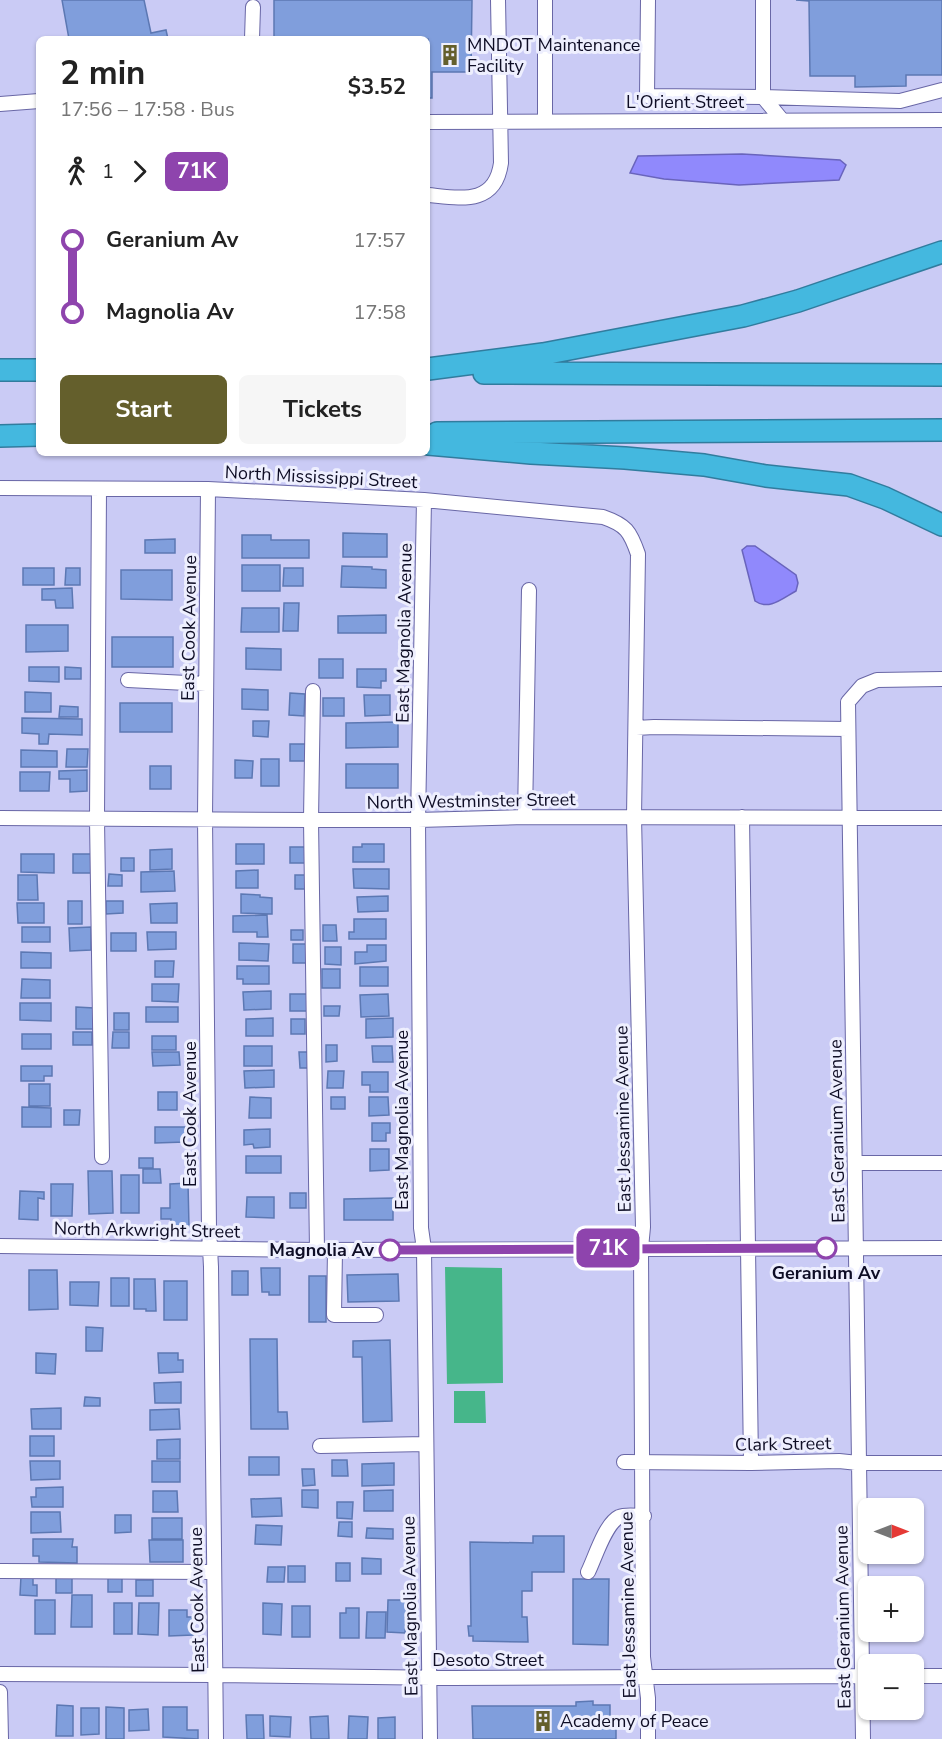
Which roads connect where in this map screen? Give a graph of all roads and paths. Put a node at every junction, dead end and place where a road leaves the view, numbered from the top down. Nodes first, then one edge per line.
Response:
1 (498, 0) edge
2 (545, 0) edge
3 (648, 0) edge
4 (764, 0) edge
5 (253, 7) dead end
6 (252, 36) edge
7 (942, 90) edge
8 (763, 97) junction
9 (36, 100) edge
10 (0, 104) edge
11 (782, 120) junction
12 (942, 120) edge
13 (501, 121) junction
14 (545, 121) junction
15 (430, 122) edge
16 (430, 195) edge
17 (942, 252) edge
18 (0, 370) edge
19 (36, 370) edge
20 (430, 371) edge
21 (430, 371) edge
22 (942, 375) edge
23 (942, 430) edge
24 (430, 433) edge
25 (36, 435) edge
26 (0, 436) edge
27 (430, 444) edge
28 (0, 488) edge
29 (99, 489) junction
30 (208, 489) junction
31 (424, 500) junction
32 (942, 525) edge
33 (632, 536) joint
34 (529, 590) dead end
35 (942, 679) edge
36 (128, 680) dead end
37 (206, 684) junction
38 (313, 691) dead end
39 (636, 728) junction
40 (848, 729) junction
41 (525, 817) junction
42 (634, 817) junction
43 (742, 817) junction
44 (0, 818) edge
45 (205, 818) junction
46 (849, 818) junction
47 (942, 818) edge
48 (97, 819) junction
49 (311, 820) junction
50 (418, 820) junction
51 (102, 1157) dead end
52 (856, 1163) junction
53 (942, 1163) edge
54 (0, 1246) edge
55 (749, 1247) junction
56 (210, 1248) junction
57 (641, 1248) junction
58 (857, 1248) junction
59 (942, 1248) edge
60 (424, 1249) junction
61 (317, 1250) junction
62 (335, 1250) junction
63 (376, 1315) dead end
64 (426, 1444) junction
65 (320, 1446) dead end
66 (624, 1462) dead end
67 (644, 1463) junction
68 (751, 1463) junction
69 (858, 1463) junction
70 (942, 1463) edge
71 (644, 1516) junction
72 (0, 1571) edge
73 (214, 1572) junction
74 (588, 1572) dead end
75 (864, 1654) edge
76 (0, 1674) edge
77 (215, 1675) junction
78 (858, 1676) edge
79 (924, 1676) edge
80 (942, 1676) edge
81 (430, 1678) junction
82 (645, 1678) junction
83 (0, 1692) edge
84 (864, 1720) edge
85 (1, 1739) edge
86 (216, 1739) edge
87 (430, 1739) edge
88 (648, 1739) edge
89 (863, 1739) edge

1 - 13 street
2 - 14 street
3 - 8 street
4 - 8 street
5 - 6 street
7 - 8 street
8 - 11 street
9 - 10 street
11 - 12 street, L'Orient Street
11 - 14 street, L'Orient Street
13 - 14 street, L'Orient Street
13 - 15 street, L'Orient Street
13 - 16 street
17 - 20 highway
18 - 19 highway
21 - 22 highway
23 - 24 highway
25 - 26 highway
27 - 32 highway
28 - 29 street, North Mississippi Street
29 - 30 street, North Mississippi Street
29 - 48 street
30 - 31 street, North Mississippi Street
30 - 37 street, East Cook Avenue
31 - 33 street, North Mississippi Street
31 - 50 street, East Magnolia Avenue
33 - 39 street, East Jessamine Avenue
34 - 41 street
35 - 40 street, East Geranium Avenue
36 - 37 street
37 - 45 street, East Cook Avenue
38 - 49 street
39 - 40 street
39 - 42 street, East Jessamine Avenue
40 - 46 street, East Geranium Avenue
41 - 42 street, North Westminster Street
41 - 50 street, North Westminster Street
42 - 43 street, North Westminster Street
42 - 57 street, East Jessamine Avenue
43 - 46 street, North Westminster Street
43 - 55 street
44 - 48 street, North Westminster Street
45 - 48 street, North Westminster Street
45 - 49 street, North Westminster Street
45 - 56 street, East Cook Avenue
46 - 47 street, North Westminster Street
46 - 52 street, East Geranium Avenue
48 - 51 street
49 - 50 street, North Westminster Street
49 - 61 street
50 - 60 street, East Magnolia Avenue
52 - 53 street
52 - 58 street, East Geranium Avenue
54 - 56 street, North Arkwright Street
55 - 57 street, North Arkwright Street
55 - 58 street, North Arkwright Street
55 - 68 street
56 - 61 street, North Arkwright Street
56 - 73 street, East Cook Avenue
57 - 60 street, North Arkwright Street
57 - 67 street, East Jessamine Avenue
58 - 59 street, North Arkwright Street
58 - 69 street, East Geranium Avenue
60 - 62 street, North Arkwright Street
60 - 64 street, East Magnolia Avenue
61 - 62 street, North Arkwright Street
62 - 63 street
64 - 65 street
64 - 81 street, East Magnolia Avenue
66 - 67 street, Clark Street
67 - 68 street, Clark Street
67 - 71 street, East Jessamine Avenue
68 - 69 street, Clark Street
69 - 70 street, Clark Street
69 - 75 street, East Geranium Avenue
71 - 74 street
71 - 82 street, East Jessamine Avenue
72 - 73 street
73 - 77 street, East Cook Avenue
76 - 77 street, Desoto Street
77 - 81 street, Desoto Street
77 - 86 street, East Cook Avenue
78 - 82 street, Desoto Street
79 - 80 street
81 - 82 street, Desoto Street
81 - 87 street, East Magnolia Avenue
82 - 88 street, East Jessamine Avenue
83 - 85 street
84 - 89 street, East Geranium Avenue

